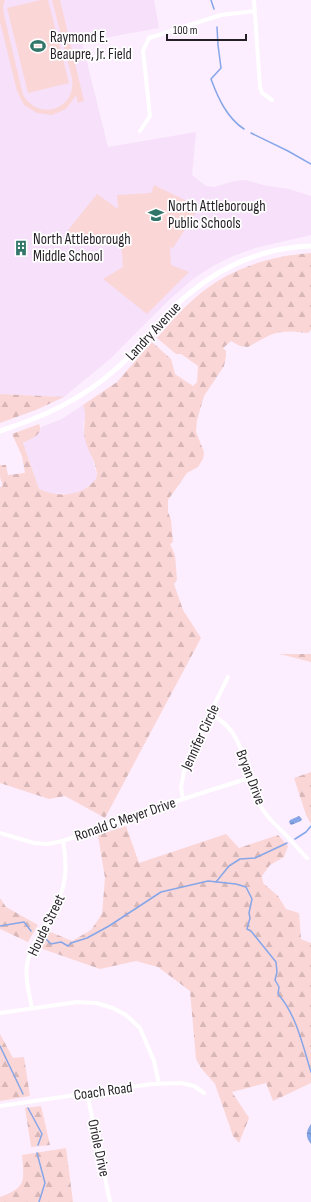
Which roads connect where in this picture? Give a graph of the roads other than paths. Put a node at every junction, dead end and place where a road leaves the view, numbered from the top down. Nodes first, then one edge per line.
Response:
1 (254, 0) edge
2 (255, 11) junction
3 (272, 100) dead end
4 (140, 130) dead end
5 (311, 246) edge
6 (0, 431) edge
7 (228, 677) dead end
8 (210, 715) junction
9 (249, 778) junction
10 (183, 799) junction
11 (0, 833) edge
12 (63, 841) junction
13 (307, 858) dead end
14 (32, 1008) junction
15 (0, 1013) edge
16 (159, 1084) junction
17 (88, 1093) junction
18 (204, 1093) dead end
19 (0, 1106) edge
20 (110, 1202) edge

1 - 2 street
2 - 3 street
2 - 4 street
5 - 6 street, Landry Avenue
7 - 8 street, Jennifer Circle
8 - 9 street, Bryan Drive
8 - 10 street, Jennifer Circle
9 - 10 street, Ronald C Meyer Drive
9 - 13 street, Bryan Drive
10 - 12 street, Ronald C Meyer Drive
11 - 12 street, Ronald C Meyer Drive
12 - 14 street, Houde Street
14 - 15 street
14 - 16 street
16 - 17 street, Coach Road
16 - 18 street, Coach Road
17 - 19 street, Coach Road
17 - 20 street, Oriole Drive

